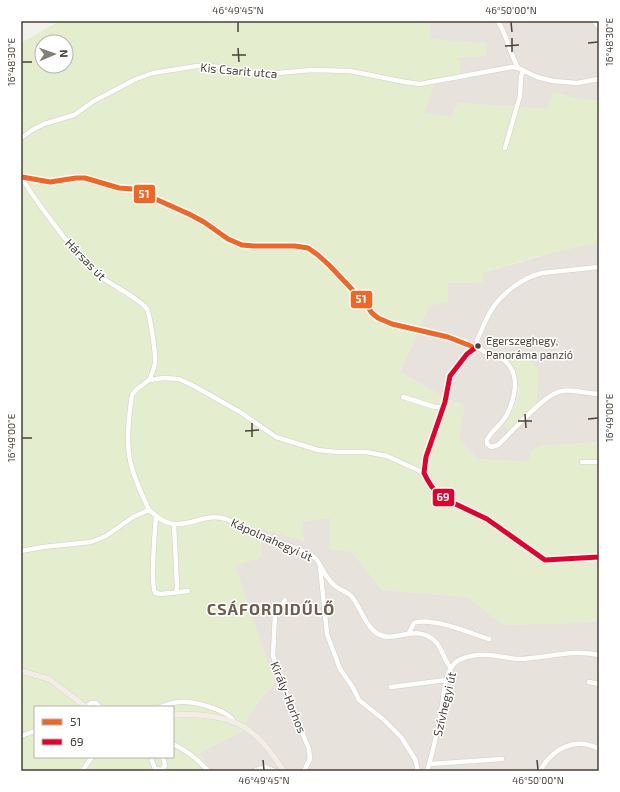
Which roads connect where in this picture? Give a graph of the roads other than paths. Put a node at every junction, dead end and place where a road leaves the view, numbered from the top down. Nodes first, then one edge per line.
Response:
1 (498, 21) edge
2 (594, 21) edge
3 (599, 27) edge
4 (521, 69) junction
5 (599, 79) edge
6 (21, 138) edge
7 (505, 148) dead end
8 (21, 176) edge
9 (599, 267) edge
10 (475, 347) junction
11 (149, 380) junction
12 (599, 394) edge
13 (403, 397) dead end
14 (443, 407) junction
15 (582, 462) dead end
16 (599, 462) edge
17 (424, 473) junction
18 (149, 510) junction
19 (156, 516) junction
20 (174, 524) junction
21 (21, 551) edge
22 (599, 557) edge
23 (319, 565) junction
24 (188, 591) dead end
25 (176, 592) junction
26 (285, 600) dead end
27 (409, 633) junction
28 (489, 639) dead end
29 (599, 655) edge
30 (451, 668) junction
31 (21, 671) edge
32 (446, 680) junction
33 (589, 682) dead end
34 (599, 684) edge
35 (391, 687) dead end
36 (85, 706) edge
37 (87, 706) edge
38 (99, 706) edge
39 (164, 706) edge
40 (174, 715) edge
41 (234, 723) junction
42 (34, 731) edge
43 (21, 736) edge
44 (174, 745) edge
45 (599, 749) edge
46 (91, 758) edge
47 (163, 758) edge
48 (502, 759) dead end
49 (152, 761) dead end
50 (430, 764) junction
51 (82, 771) edge
52 (208, 771) edge
53 (254, 771) edge
54 (275, 771) edge
55 (284, 771) edge
56 (304, 771) edge
57 (418, 771) edge
58 (427, 771) edge
59 (540, 771) edge

1 - 4 street
2 - 3 street
4 - 5 street
4 - 6 street, Kis Csarit utca
4 - 7 street
8 - 10 street
8 - 11 street, Hársas út
9 - 10 street
10 - 12 street
10 - 14 street
11 - 17 street
11 - 18 street
13 - 14 street
14 - 17 street
15 - 16 street
17 - 22 street
18 - 19 street
18 - 21 street
19 - 20 street
19 - 25 street
20 - 23 street, Kápolnahegyi út
20 - 25 street
23 - 27 street, Kápolnahegyi út
23 - 57 street
24 - 25 street
26 - 56 street, Király-Horhos
27 - 28 street
27 - 30 street
29 - 30 street, Szívhegyi út
30 - 32 street, Szívhegyi út
31 - 36 main road
32 - 35 street
32 - 50 street, Szívhegyi út
33 - 34 street
37 - 38 street
39 - 41 street
40 - 41 main road
41 - 55 main road
42 - 43 street
44 - 52 street
45 - 59 street
46 - 51 street
47 - 49 street
48 - 50 street
50 - 58 street, Szívhegyi út
53 - 54 street

